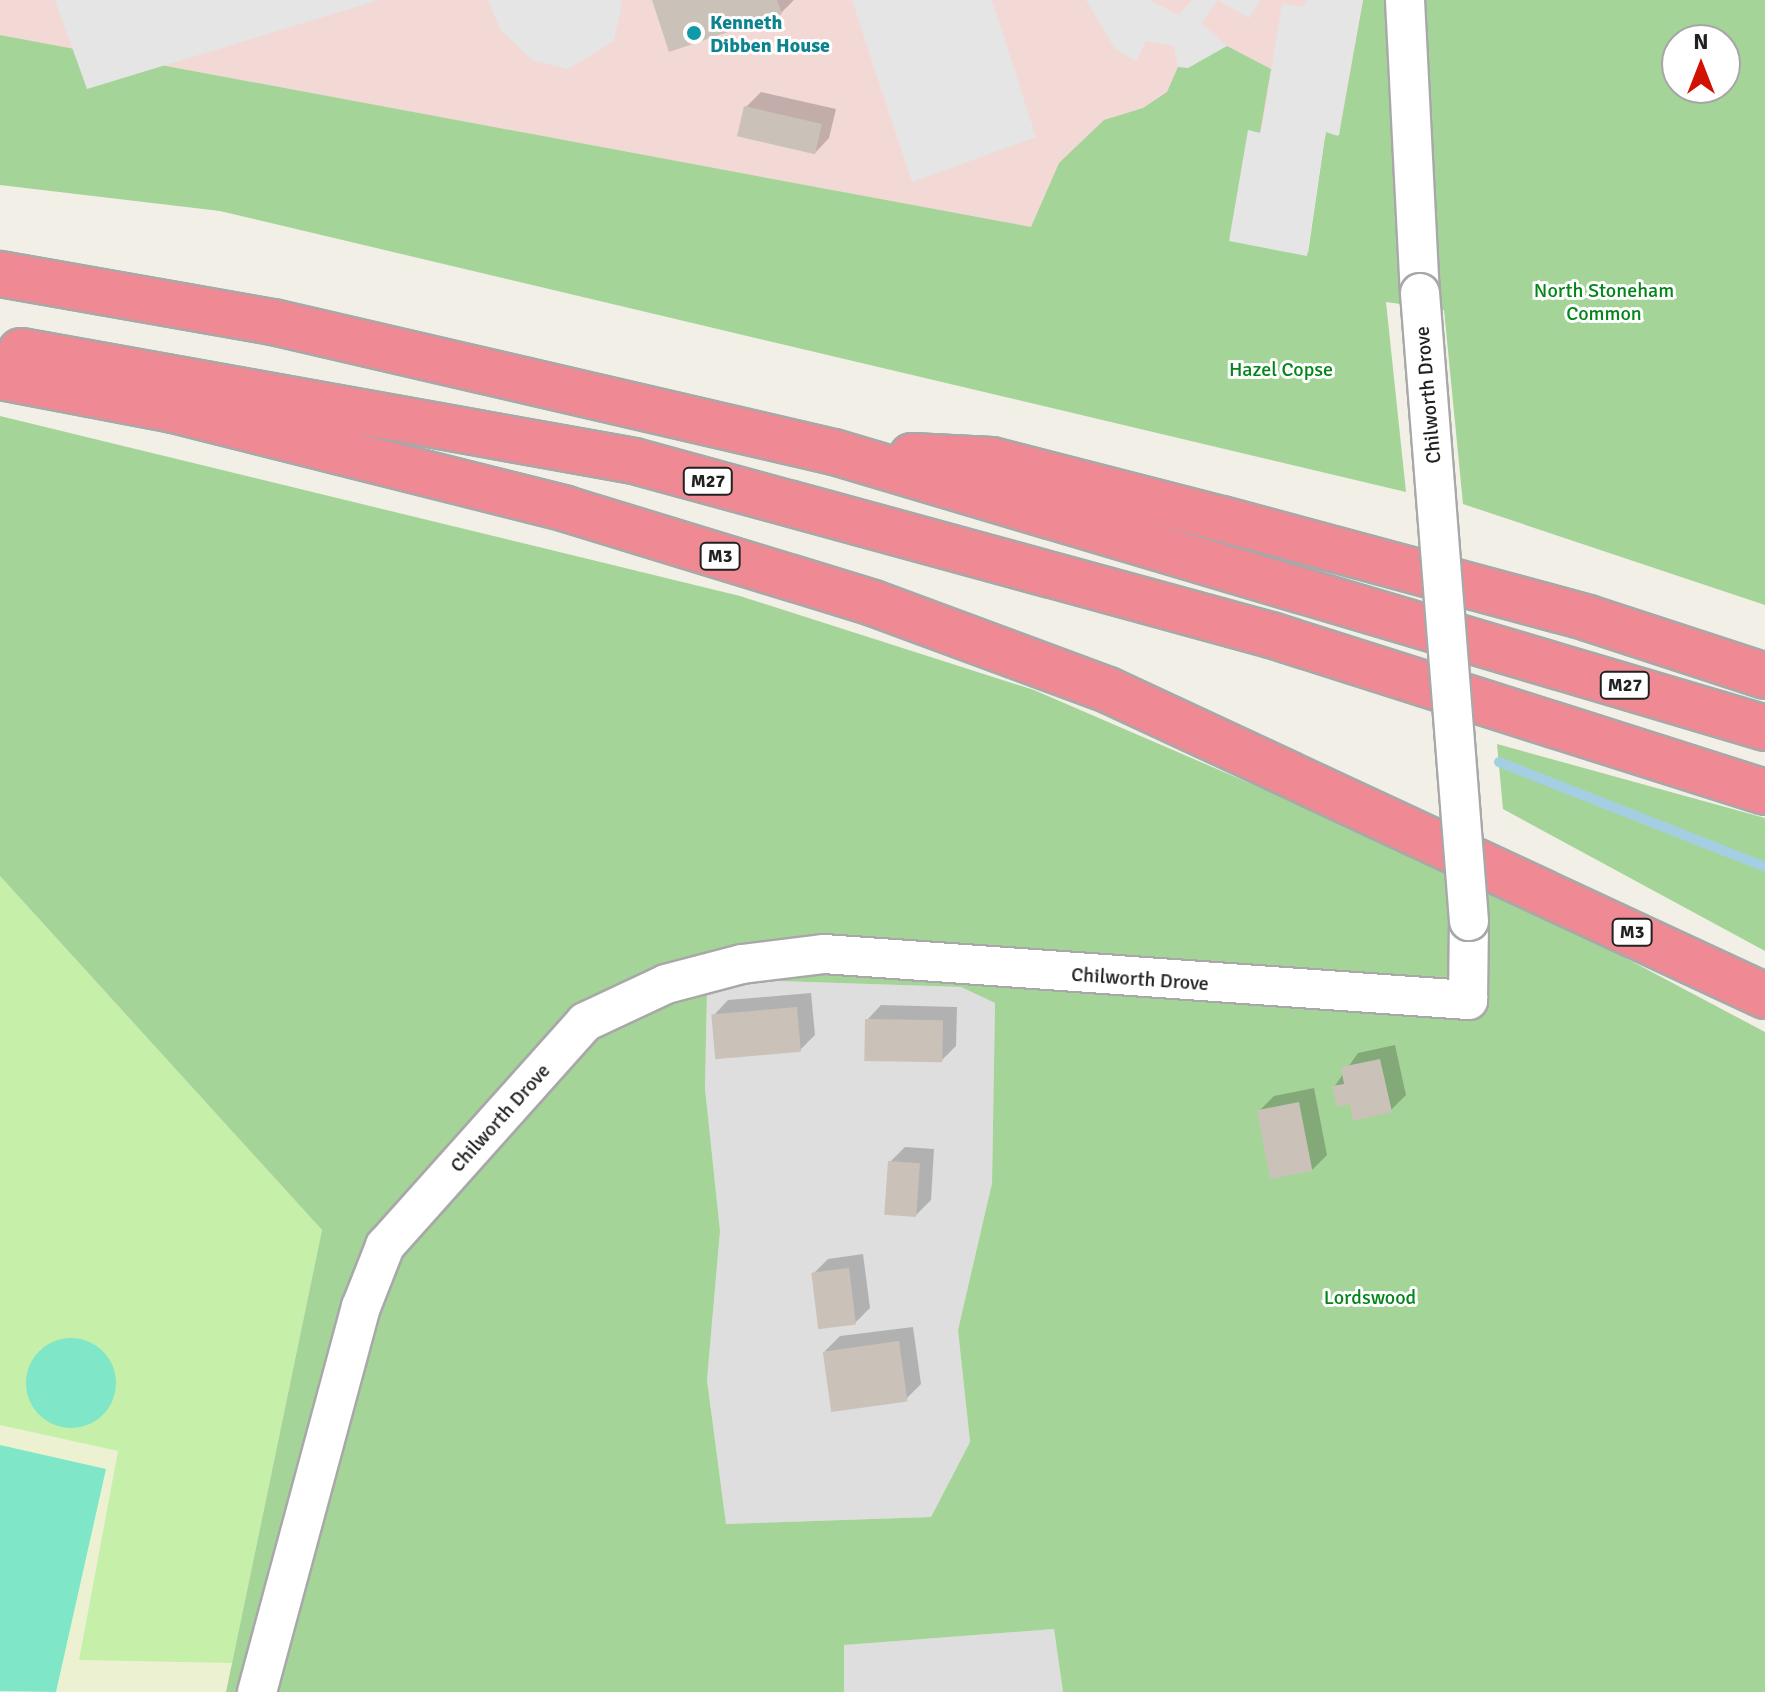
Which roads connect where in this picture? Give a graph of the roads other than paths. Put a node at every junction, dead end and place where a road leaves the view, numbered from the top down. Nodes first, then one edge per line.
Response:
1 (1405, 0) edge
2 (0, 274) edge
3 (0, 347) edge
4 (0, 377) edge
5 (834, 452) junction
6 (1765, 676) edge
7 (1765, 728) edge
8 (1765, 792) edge
9 (1765, 996) edge
10 (257, 1692) edge

1 - 10 street, Chilworth Drove, bridge
2 - 5 highway, M27
3 - 8 highway, M27
4 - 9 highway, M3
5 - 6 highway
5 - 7 highway, M27

